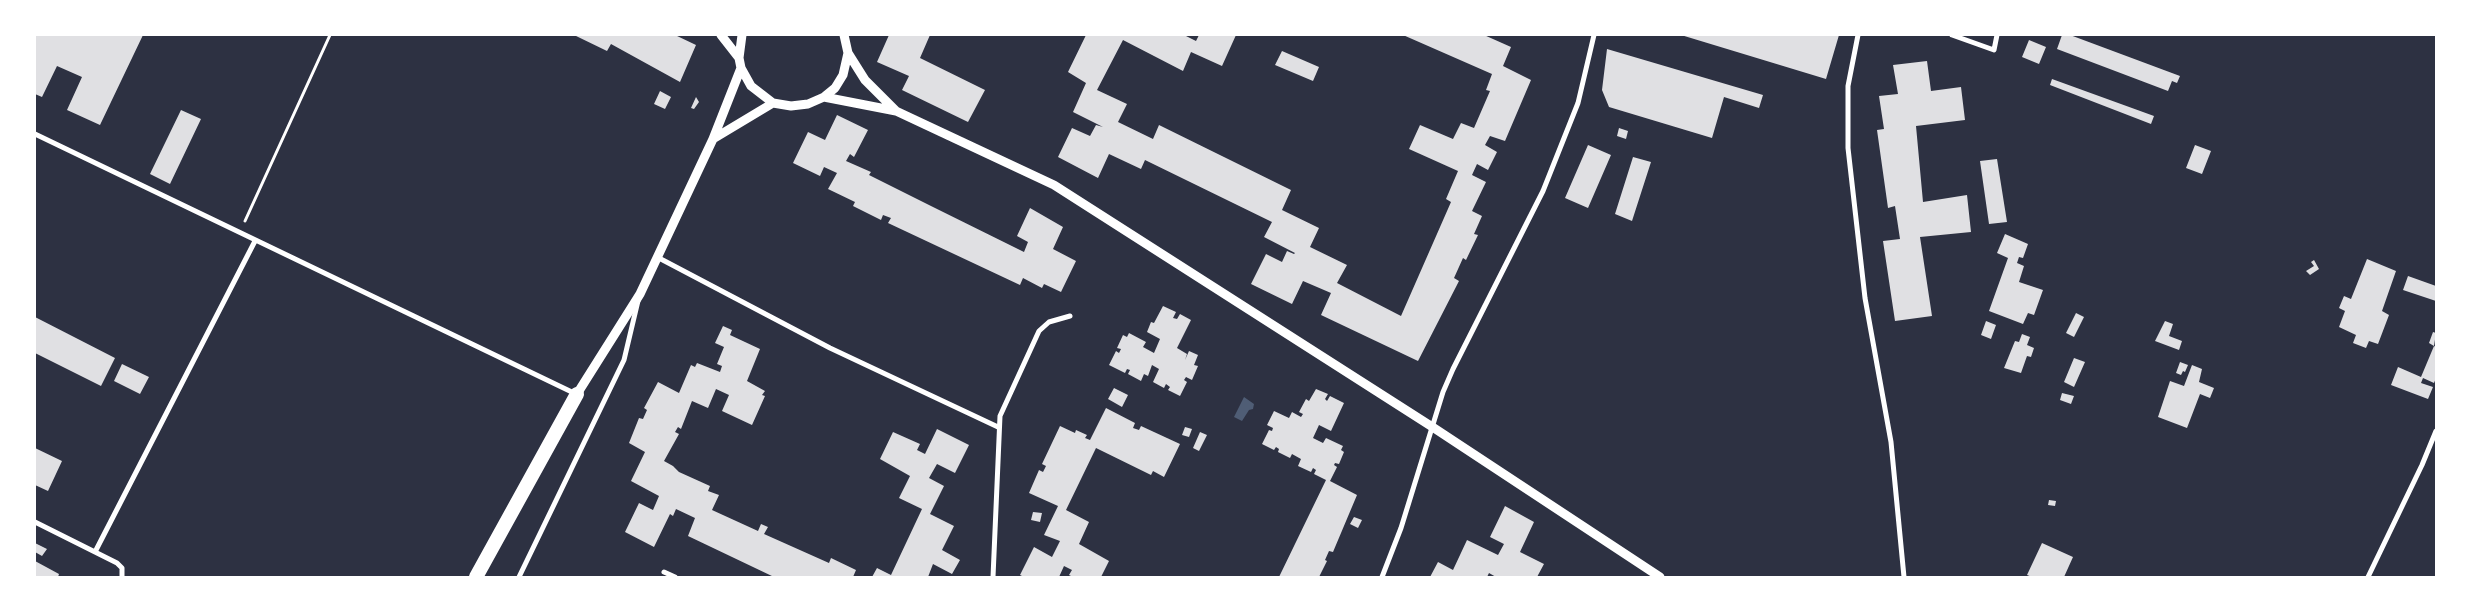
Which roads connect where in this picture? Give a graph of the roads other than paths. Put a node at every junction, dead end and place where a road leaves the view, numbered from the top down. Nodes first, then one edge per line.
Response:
1 (721, 35) edge
2 (742, 35) edge
3 (844, 35) edge
4 (1594, 35) edge
5 (1858, 35) edge
6 (1952, 35) edge
7 (1997, 35) edge
8 (848, 52) junction
9 (739, 58) junction
10 (741, 68) junction
11 (824, 97) junction
12 (773, 103) junction
13 (896, 111) junction
14 (35, 134) edge
15 (713, 139) junction
16 (255, 241) junction
17 (657, 257) junction
18 (640, 294) junction
19 (1070, 316) dead end
20 (577, 394) junction
21 (998, 427) junction
22 (1434, 428) junction
23 (2436, 431) edge
24 (35, 522) edge
25 (94, 552) junction
26 (664, 572) dead end
27 (478, 575) edge
28 (122, 577) edge
29 (520, 577) edge
30 (675, 577) edge
31 (993, 577) edge
32 (1382, 577) edge
33 (1660, 577) edge
34 (1904, 577) edge
35 (2368, 577) edge

1 - 9 street
2 - 9 street
3 - 8 street
4 - 22 street
5 - 34 street
6 - 7 street
8 - 11 street
8 - 13 street
9 - 10 street
10 - 12 street
10 - 15 street
11 - 12 street
11 - 13 street
12 - 15 street
13 - 22 street
14 - 16 street
15 - 17 street
16 - 20 street
16 - 25 street
17 - 18 street
17 - 21 street
18 - 20 street
18 - 29 street
19 - 21 street
20 - 27 highway
21 - 31 street
22 - 32 street
22 - 33 street
23 - 35 street
24 - 25 street
25 - 28 street
26 - 30 street

